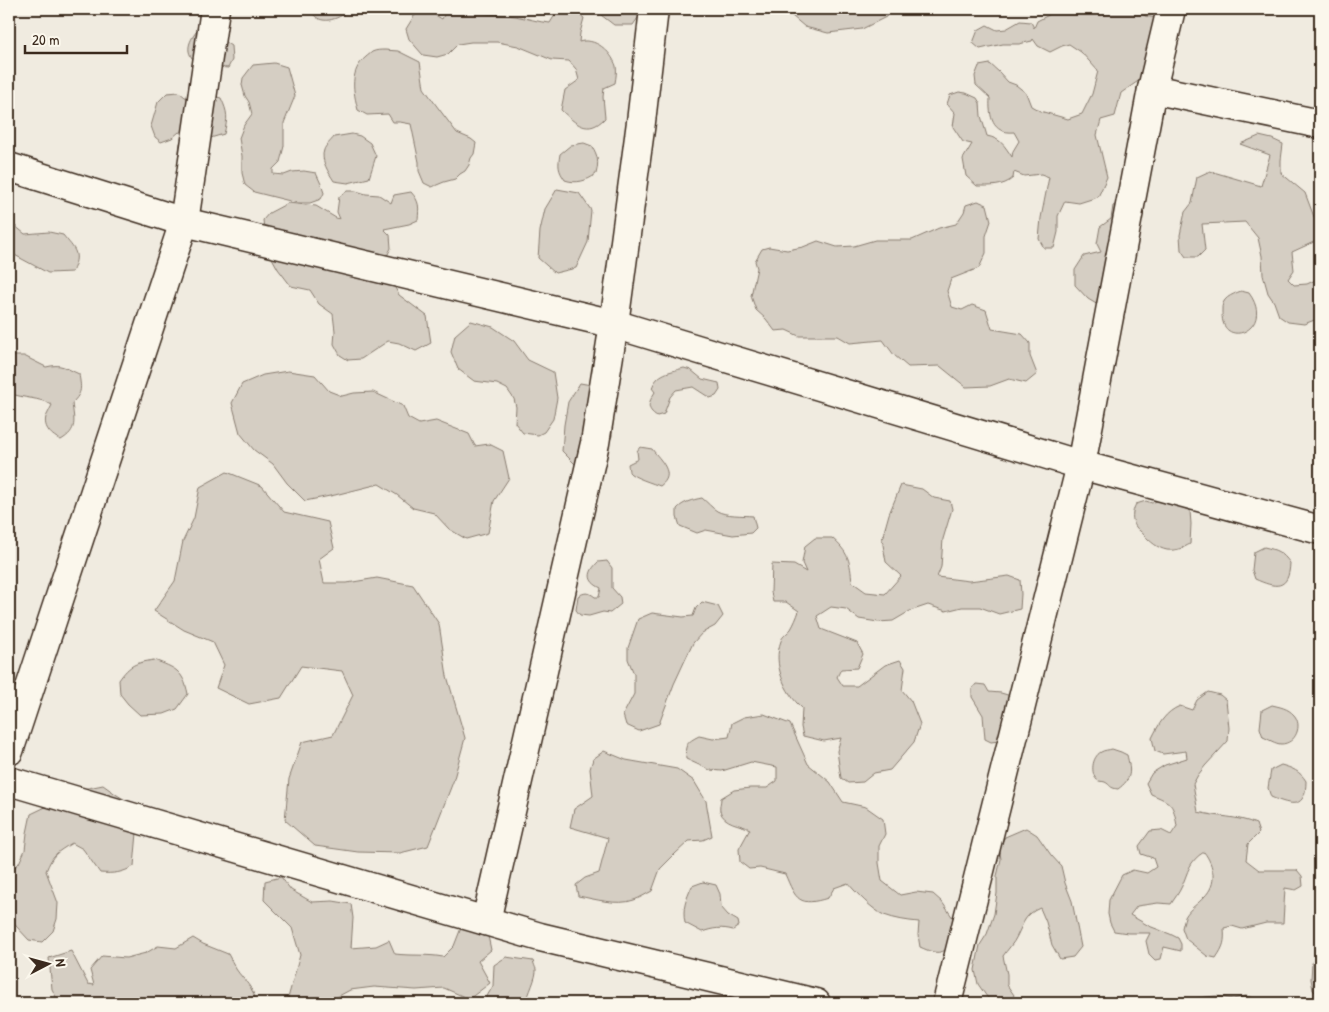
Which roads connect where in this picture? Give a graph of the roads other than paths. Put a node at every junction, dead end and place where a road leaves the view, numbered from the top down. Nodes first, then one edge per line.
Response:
1 (215, 9) edge
2 (654, 9) edge
3 (1171, 9) edge
4 (1152, 89) junction
5 (1320, 124) edge
6 (9, 167) edge
7 (184, 222) junction
8 (614, 324) junction
9 (1081, 465) junction
10 (1320, 530) edge
11 (9, 751) edge
12 (9, 781) edge
13 (486, 921) junction
14 (816, 1003) edge
15 (947, 1003) edge

1 - 7 street
2 - 8 street
3 - 4 street
4 - 5 street
4 - 9 street
6 - 7 street
7 - 8 street
7 - 11 street
8 - 9 street
8 - 13 street
9 - 10 street
9 - 15 street
12 - 13 street
13 - 14 street

